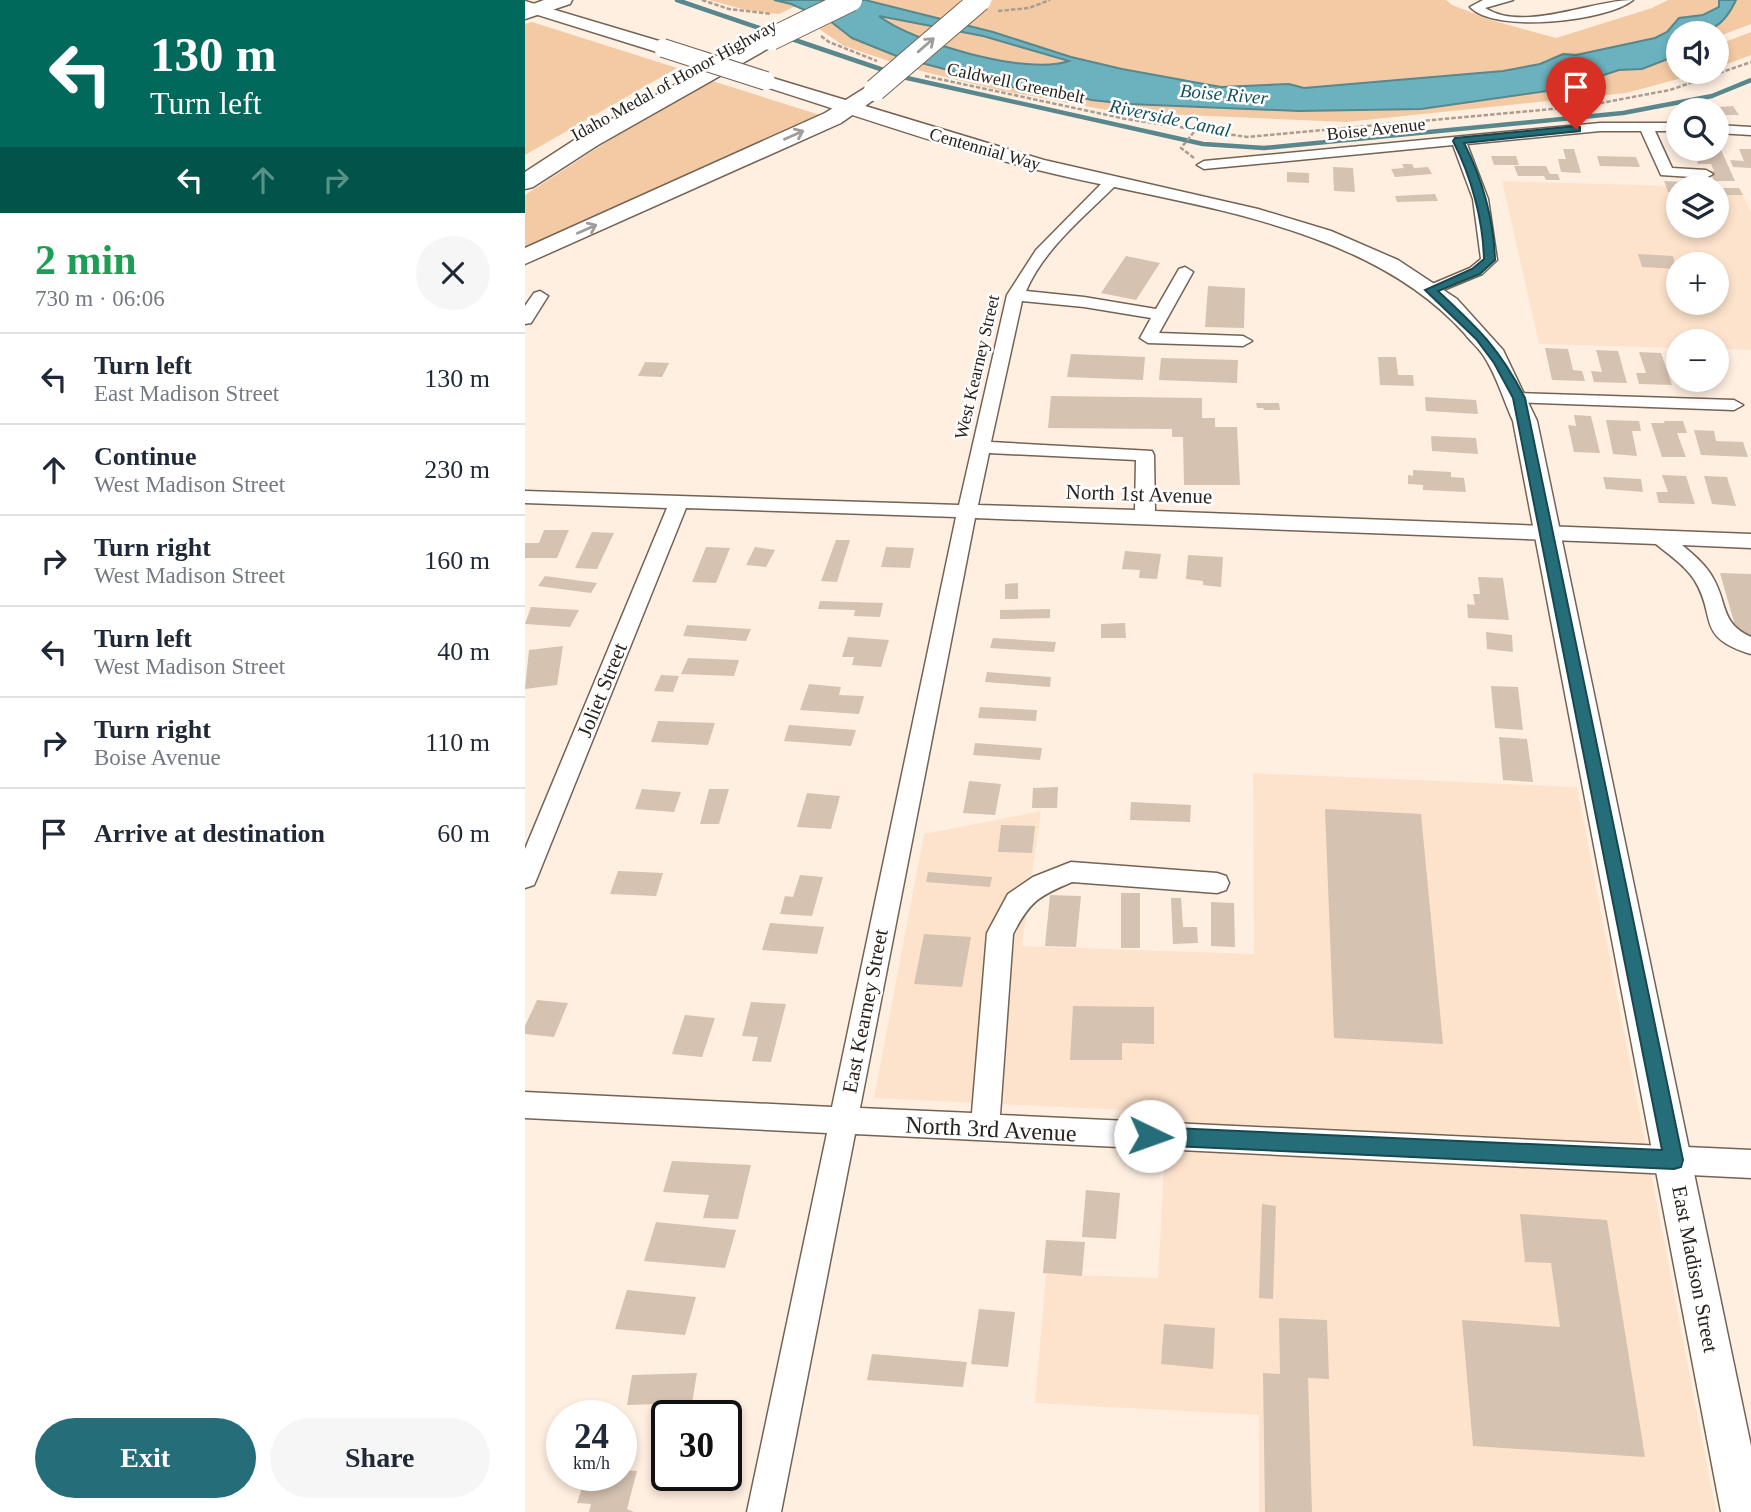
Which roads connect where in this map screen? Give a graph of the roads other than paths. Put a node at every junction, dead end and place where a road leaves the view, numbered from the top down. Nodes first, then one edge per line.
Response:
1 (563, 0) edge
2 (825, 0) edge
3 (851, 0) edge
4 (980, 0) edge
5 (1507, 0) edge
6 (1627, 0) edge
7 (528, 7) edge
8 (762, 37) junction
9 (850, 108) junction
10 (1646, 126) junction
11 (1666, 127) edge
12 (1729, 130) edge
13 (1751, 131) edge
14 (1458, 141) junction
15 (525, 164) edge
16 (1204, 165) dead end
17 (1706, 174) dead end
18 (525, 182) edge
19 (1110, 183) junction
20 (525, 257) edge
21 (1185, 272) dead end
22 (1431, 290) junction
23 (1015, 295) junction
24 (540, 296) dead end
25 (1161, 315) junction
26 (525, 319) edge
27 (1243, 341) dead end
28 (1519, 398) junction
29 (1734, 405) dead end
30 (980, 447) junction
31 (525, 497) edge
32 (680, 503) junction
33 (967, 511) junction
34 (1145, 517) junction
35 (1546, 531) junction
36 (1660, 537) junction
37 (1751, 541) edge
38 (1751, 646) edge
39 (525, 878) edge
40 (1217, 883) dead end
41 (525, 1105) edge
42 (843, 1122) junction
43 (985, 1128) junction
44 (1674, 1160) junction
45 (1751, 1164) edge
46 (764, 1512) edge
47 (1743, 1512) edge

1 - 7 highway
2 - 8 highway, Idaho Medal of Honor Highway
3 - 8 highway, Idaho Medal of Honor Highway, bridge
9 -> 4 highway, bridge
5 - 6 street
7 - 9 main road, Centennial Way, bridge
8 - 15 highway, Idaho Medal of Honor Highway
8 - 18 highway
9 - 19 main road, Centennial Way
20 -> 9 highway
10 - 11 street, Boise Avenue
10 - 14 street, Boise Avenue
10 - 17 street
12 - 13 street
14 - 16 street, Boise Avenue
14 - 22 street
19 - 22 main road, Centennial Way
19 - 23 street, West Kearney Street
21 - 25 street
22 - 28 main road, Centennial Way
23 - 25 street
23 - 30 street, West Kearney Street
24 - 26 street
25 - 27 street
28 - 29 street
28 - 35 main road, East Madison Street
30 - 33 street, West Kearney Street
30 - 34 street
31 - 32 street, North 1st Avenue
32 - 33 street, North 1st Avenue
32 - 39 street, Joliet Street
33 - 34 street, North 1st Avenue
33 - 42 street, East Kearney Street
34 - 35 street, North 1st Avenue
35 - 36 street, North 1st Avenue
35 - 44 main road, East Madison Street
36 - 37 street, North 1st Avenue
36 - 38 street
40 - 43 street
41 - 42 street, North 3rd Avenue
42 - 43 street, North 3rd Avenue
42 - 46 street, East Kearney Street
43 - 44 street, North 3rd Avenue
44 - 45 street, North 3rd Avenue
44 - 47 main road, East Madison Street

